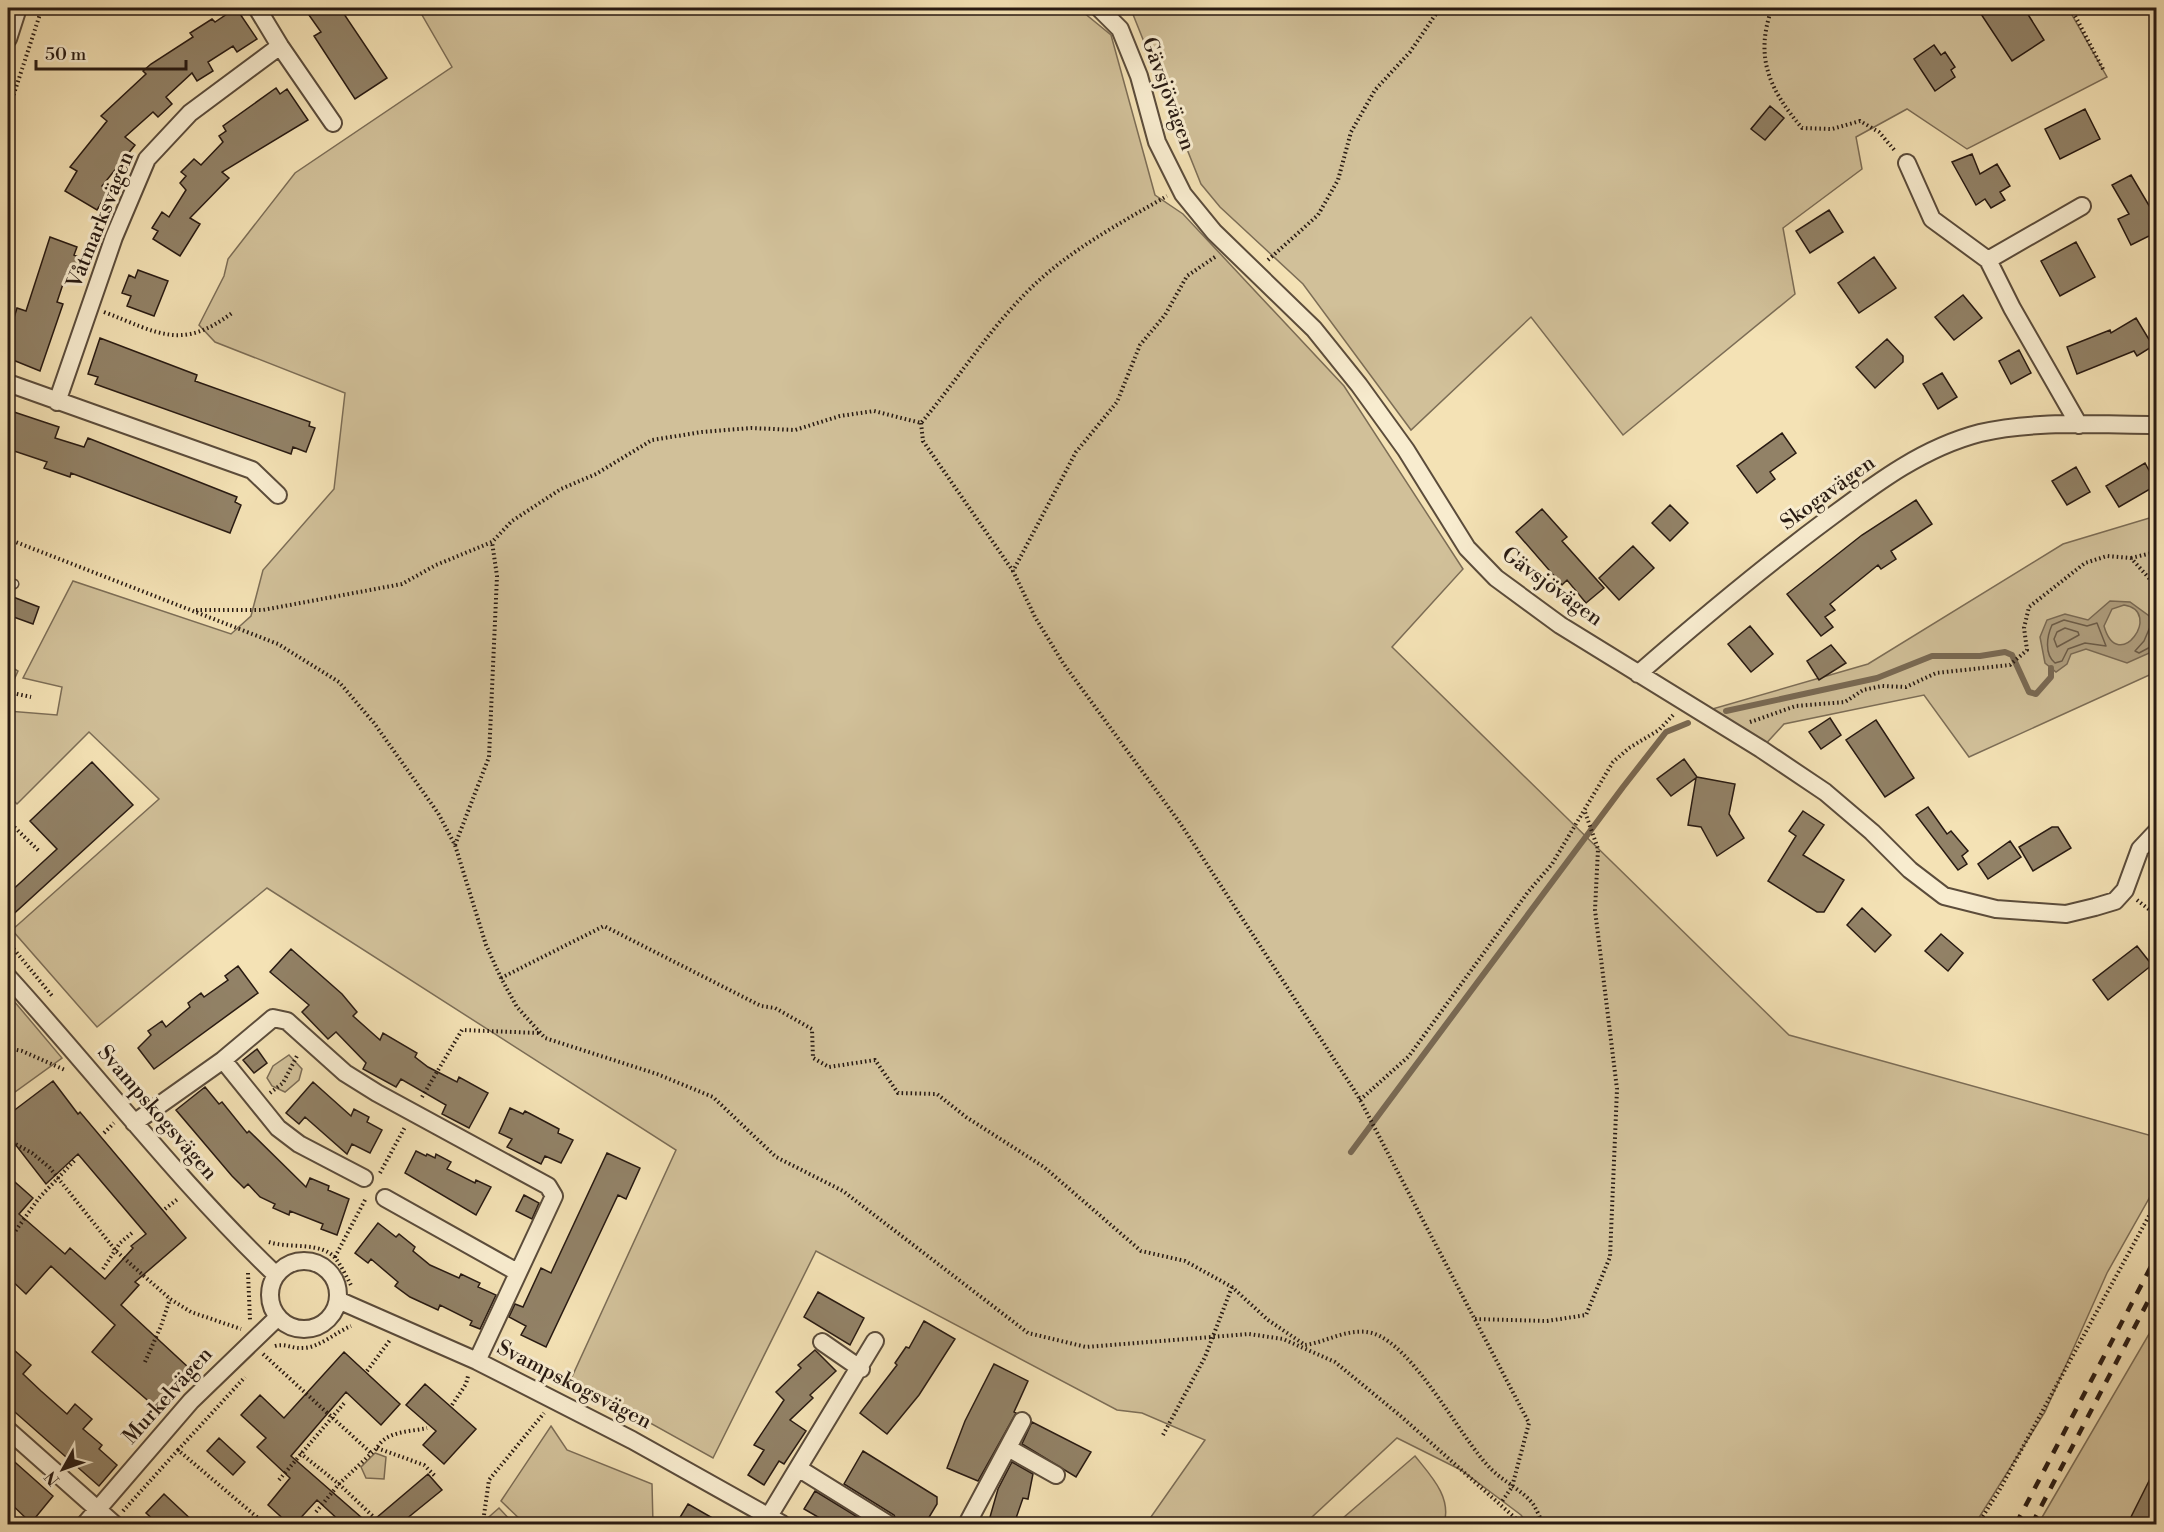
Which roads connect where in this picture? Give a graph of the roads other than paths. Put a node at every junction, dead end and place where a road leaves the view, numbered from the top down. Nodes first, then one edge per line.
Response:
1 (18, 8) edge
2 (257, 8) edge
3 (1099, 8) edge
4 (8, 39) edge
5 (280, 45) junction
6 (333, 123) dead end
7 (1907, 163) road end
8 (2082, 206) dead end
9 (1988, 260) junction
10 (8, 383) edge
11 (57, 402) junction
12 (2079, 425) junction
13 (2157, 425) edge
14 (278, 495) dead end
15 (1638, 674) junction
16 (2157, 832) edge
17 (8, 977) edge
18 (223, 1060) junction
19 (135, 1123) junction
20 (364, 1178) dead end
21 (385, 1198) dead end
22 (517, 1272) junction
23 (276, 1275) junction
24 (338, 1300) junction
25 (278, 1317) junction
26 (875, 1341) dead end
27 (822, 1342) dead end
28 (473, 1367) junction
29 (861, 1369) junction
30 (1022, 1421) dead end
31 (8, 1430) edge
32 (1008, 1448) junction
33 (798, 1468) junction
34 (1056, 1475) dead end
35 (97, 1509) junction
36 (776, 1520) edge
37 (85, 1524) edge
38 (113, 1524) edge
39 (888, 1524) edge
40 (967, 1524) edge

1 - 4 street
2 - 5 street
3 - 15 street, Gävsjövägen
5 - 6 street
5 - 11 street, Våtmarksvägen
7 - 9 street
8 - 9 street
9 - 12 street
10 - 11 street
11 - 14 street
12 - 13 street, Skogavägen
12 - 15 street, Skogavägen
15 - 16 street, Gävsjövägen
17 - 19 street, Svampskogsvägen
18 - 19 street
18 - 20 street
18 - 22 street
19 - 23 street, Svampskogsvägen
21 - 22 street
22 - 28 street
23 - 24 street
23 - 25 street
24 - 25 street
24 - 28 street, Svampskogsvägen
25 - 35 street, Murkelvägen
26 - 29 street
27 - 29 street
28 - 36 street, Svampskogsvägen
29 - 33 street
30 - 32 street
31 - 35 street
32 - 34 street
32 - 40 street
33 - 36 street
33 - 39 street
35 - 37 street, Murkelvägen
35 - 38 street

